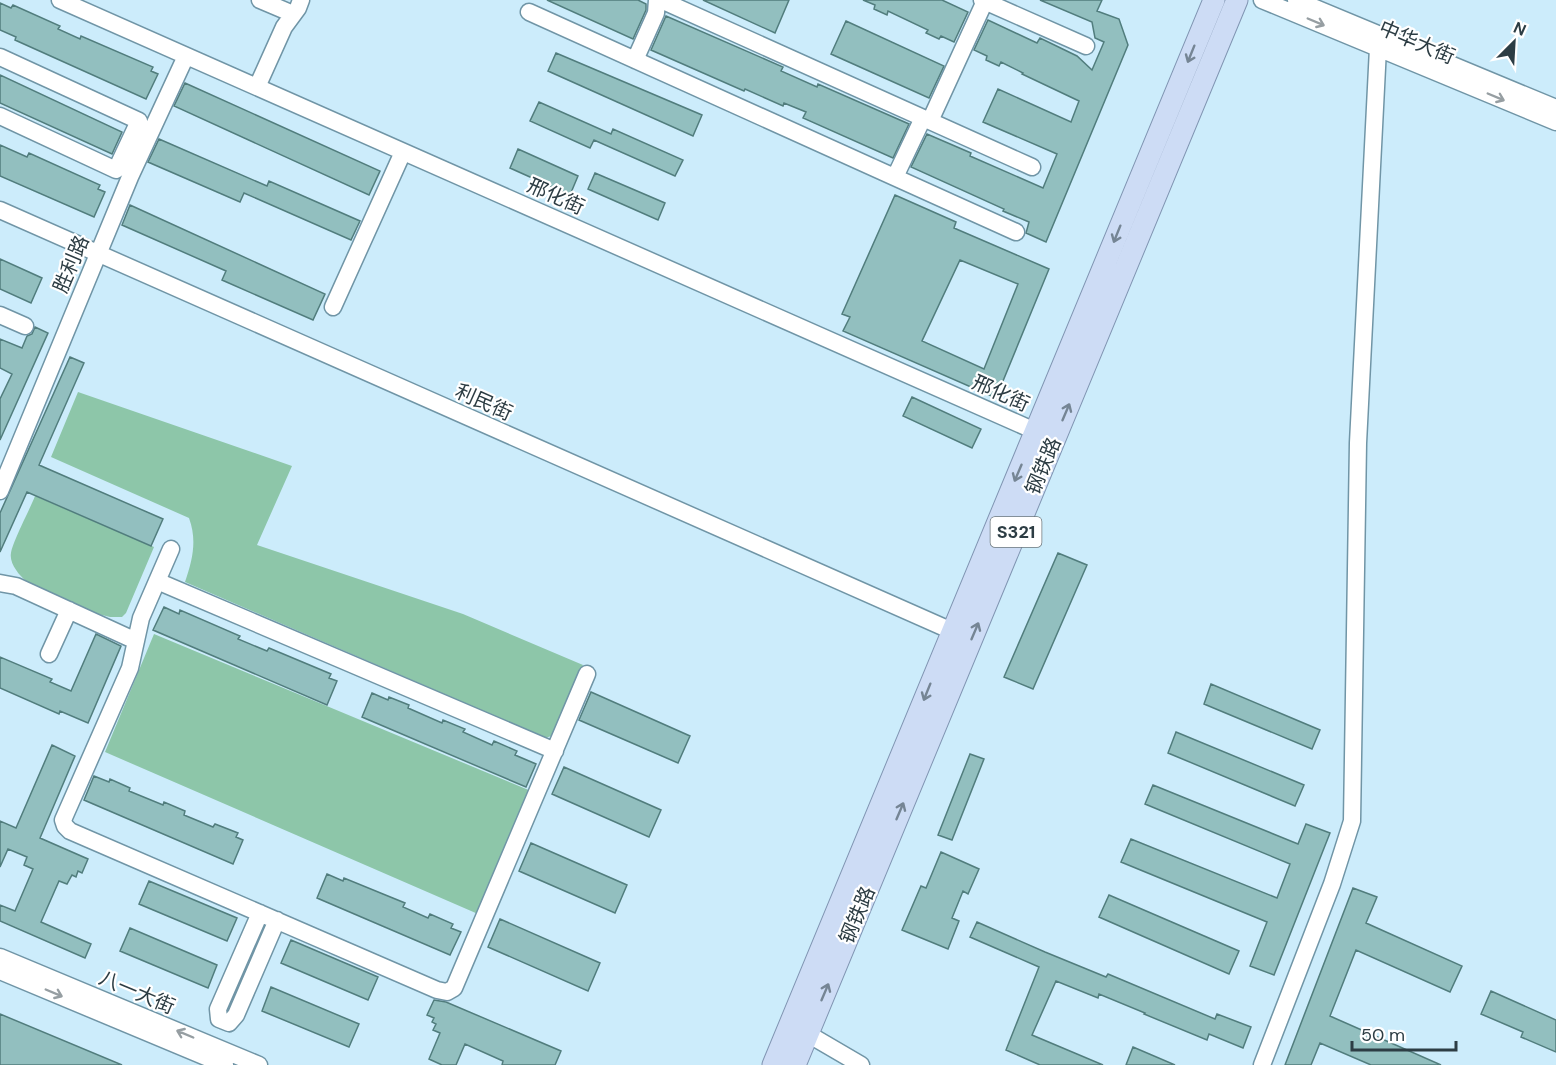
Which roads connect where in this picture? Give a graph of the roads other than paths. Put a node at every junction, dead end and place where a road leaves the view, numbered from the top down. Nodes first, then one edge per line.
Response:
1 (60, 0) edge
2 (260, 0) edge
3 (659, 0) edge
4 (1214, 0) edge
5 (1237, 0) edge
6 (1262, 0) edge
7 (1296, 0) edge
8 (983, 1) edge
9 (297, 7) edge
10 (529, 12) dead end
11 (1086, 46) dead end
12 (1378, 48) junction
13 (186, 56) junction
14 (0, 57) edge
15 (635, 60) junction
16 (257, 87) junction
17 (1556, 108) edge
18 (0, 116) edge
19 (926, 120) junction
20 (1556, 122) edge
21 (403, 152) junction
22 (1032, 167) dead end
23 (895, 177) junction
24 (0, 210) edge
25 (1016, 232) dead end
26 (98, 255) junction
27 (333, 307) dead end
28 (0, 315) edge
29 (25, 326) dead end
30 (1035, 431) junction
31 (0, 491) edge
32 (171, 549) dead end
33 (157, 581) junction
34 (0, 583) edge
35 (69, 610) junction
36 (952, 631) junction
37 (136, 641) junction
38 (49, 654) dead end
39 (587, 674) dead end
40 (555, 751) junction
41 (260, 913) junction
42 (277, 920) junction
43 (0, 957) edge
44 (0, 971) edge
45 (224, 1021) junction
46 (808, 1034) junction
47 (213, 1046) junction
48 (225, 1065) edge
49 (258, 1065) edge
50 (773, 1065) edge
51 (795, 1065) edge
52 (861, 1065) edge
53 (1262, 1065) edge

1 - 13 street, 邢化街
2 - 9 street
3 - 15 street
3 - 19 street
4 -> 30 main road, 钢铁路 / S321
46 -> 5 main road, 钢铁路 / S321
6 -> 12 street, 中华大街
7 - 17 street, 中华大街
8 - 11 street
8 - 19 street
9 - 16 street
10 - 15 street
12 -> 20 street, 中华大街
12 - 53 street
13 - 16 street, 邢化街
13 - 26 street, 胜利路
14 - 18 street
15 - 23 street
16 - 21 street, 邢化街
19 - 22 street
19 - 23 street
21 - 27 street
21 - 30 street, 邢化街
23 - 25 street
24 - 26 street, 利民街
26 - 31 street, 胜利路
26 - 36 street, 利民街
28 - 29 street
30 -> 36 main road, 钢铁路 / S321
32 - 33 street
33 - 37 street
33 - 40 street
34 - 35 street
35 - 37 street
35 - 38 street
36 -> 50 main road, 钢铁路 / S321
37 - 41 street
39 - 40 street
40 - 42 street
41 - 42 street
41 - 45 street
42 - 45 street
47 -> 43 street, 八一大街
44 -> 48 street, 八一大街
45 - 47 street
46 - 51 main road, 钢铁路 / S321
46 - 52 street
47 - 49 street, 八一大街

